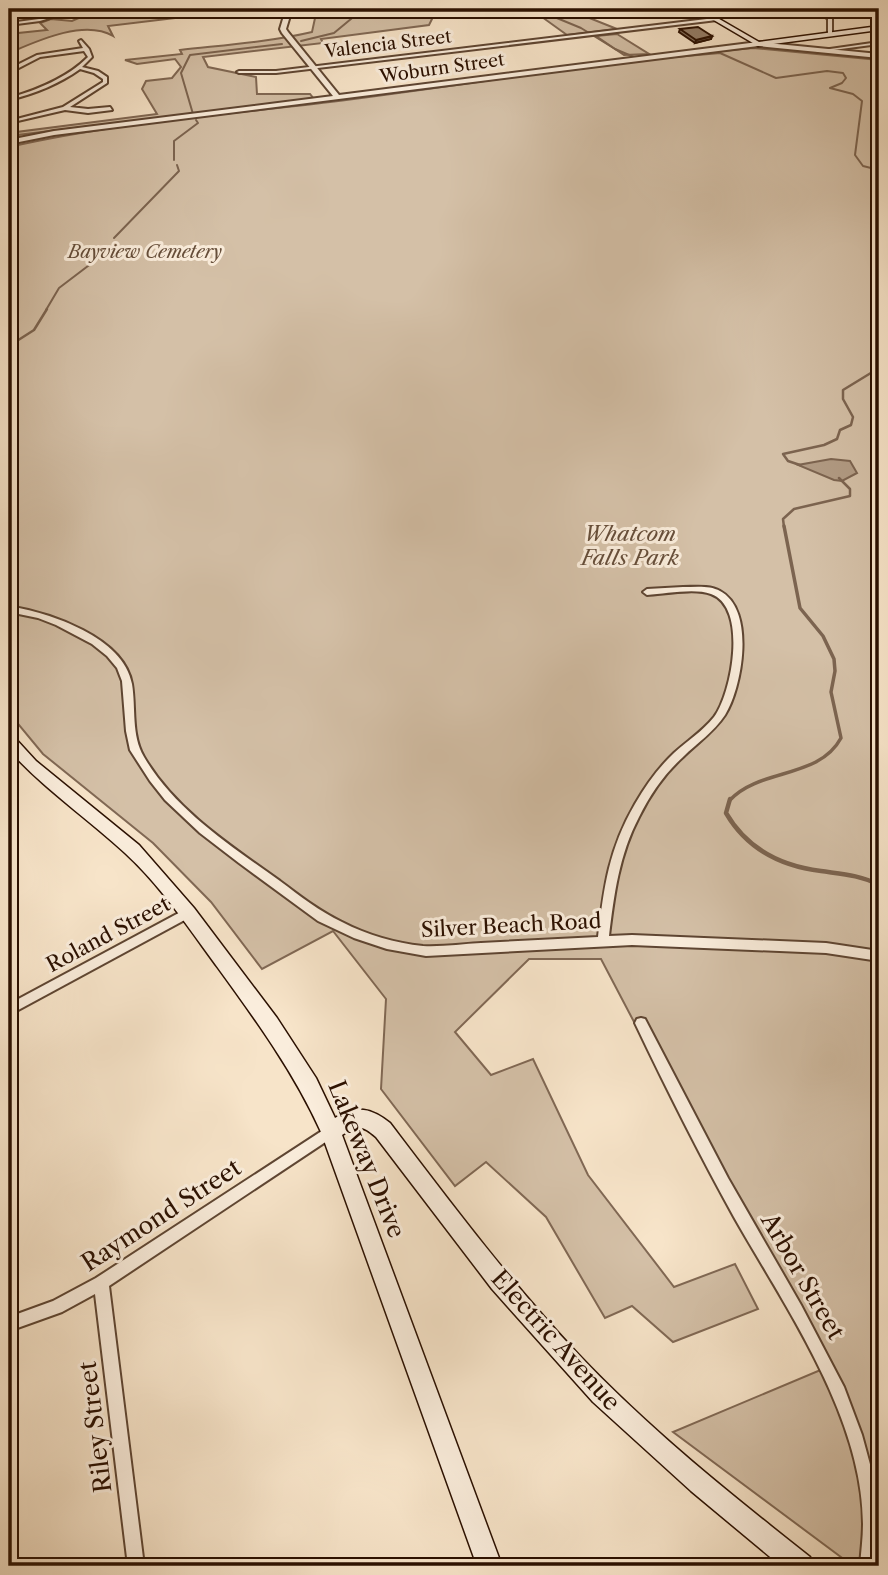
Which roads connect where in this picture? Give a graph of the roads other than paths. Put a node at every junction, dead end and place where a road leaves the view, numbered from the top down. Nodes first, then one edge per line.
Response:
1 (53, 9) edge
2 (289, 9) edge
3 (698, 9) edge
4 (818, 9) edge
5 (715, 19) junction
6 (9, 24) edge
7 (879, 28) edge
8 (830, 34) junction
9 (81, 41) dead end
10 (879, 43) edge
11 (758, 44) junction
12 (87, 49) junction
13 (818, 51) junction
14 (879, 57) edge
15 (80, 68) junction
16 (314, 68) junction
17 (9, 71) edge
18 (239, 72) dead end
19 (338, 98) junction
20 (9, 99) edge
21 (65, 108) junction
22 (110, 109) dead end
23 (9, 122) edge
24 (9, 142) edge
25 (648, 592) dead end
26 (9, 609) edge
27 (9, 741) edge
28 (188, 913) junction
29 (603, 940) junction
30 (879, 956) edge
31 (9, 1010) edge
32 (641, 1023) dead end
33 (331, 1131) junction
34 (101, 1283) junction
35 (9, 1324) edge
36 (136, 1566) edge
37 (489, 1566) edge
38 (801, 1566) edge
39 (868, 1566) edge

1 - 6 street
2 - 16 street
3 - 5 main road
4 - 8 street
5 - 11 main road
5 - 16 street, Valencia Street
7 - 8 main road, Woburn Street
8 - 11 main road, Woburn Street
9 - 12 street
10 - 13 street
11 - 13 street
11 - 19 street, Woburn Street
12 - 15 street
12 - 17 street
13 - 14 street
15 - 20 street
15 - 21 street
16 - 18 street, Valencia Street
16 - 19 street
19 - 24 street, Woburn Street
21 - 22 street
21 - 23 street
25 - 29 street
26 - 29 street, Silver Beach Road
27 - 28 main road, Lakeway Drive
28 - 31 street, Roland Street
28 - 33 main road, Lakeway Drive
29 - 30 street, Silver Beach Road
32 - 39 street, Arbor Street
33 - 34 street, Raymond Street
33 - 37 main road, Lakeway Drive
33 - 38 main road, Electric Avenue
34 - 35 street, Raymond Street
34 - 36 street, Riley Street

